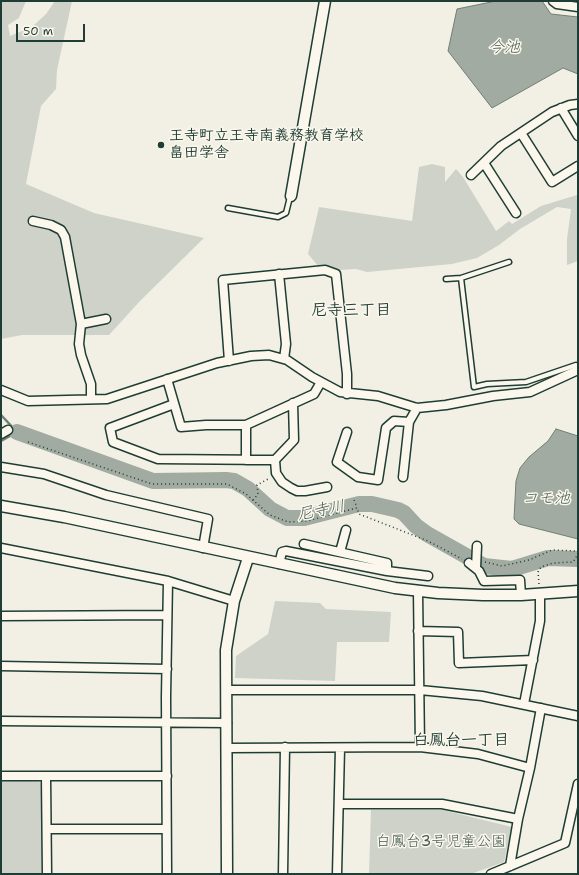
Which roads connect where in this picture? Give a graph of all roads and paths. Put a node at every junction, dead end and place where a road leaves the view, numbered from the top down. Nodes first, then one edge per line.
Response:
1 (325, 1) edge
2 (553, 1) edge
3 (578, 7) edge
4 (578, 104) edge
5 (561, 108) junction
6 (521, 133) junction
7 (578, 136) edge
8 (484, 163) junction
9 (578, 166) edge
10 (471, 175) dead end
11 (291, 196) joint
12 (228, 208) dead end
13 (516, 213) dead end
14 (33, 221) dead end
15 (509, 262) dead end
16 (279, 274) junction
17 (461, 278) junction
18 (446, 279) dead end
19 (106, 319) dead end
20 (81, 324) junction
21 (284, 359) junction
22 (229, 361) junction
23 (578, 369) edge
24 (167, 379) junction
25 (321, 382) junction
26 (1, 390) edge
27 (347, 394) junction
28 (92, 399) junction
29 (293, 403) junction
30 (174, 404) junction
31 (417, 408) junction
32 (409, 422) junction
33 (246, 426) junction
34 (347, 432) dead end
35 (28, 442) dead end
36 (246, 460) junction
37 (275, 460) junction
38 (1, 468) edge
39 (278, 476) junction
40 (403, 477) dead end
41 (327, 487) dead end
42 (253, 500) junction
43 (354, 500) dead end
44 (1, 506) edge
45 (357, 508) junction
46 (346, 530) dead end
47 (304, 544) dead end
48 (477, 546) dead end
49 (1, 548) edge
50 (203, 548) junction
51 (578, 551) edge
52 (340, 552) junction
53 (578, 554) edge
54 (476, 557) junction
55 (248, 558) junction
56 (279, 564) junction
57 (472, 565) junction
58 (387, 571) junction
59 (428, 576) dead end
60 (168, 581) junction
61 (418, 591) junction
62 (578, 591) edge
63 (540, 594) junction
64 (521, 595) junction
65 (234, 601) junction
66 (167, 615) junction
67 (1, 616) edge
68 (418, 631) junction
69 (533, 660) junction
70 (1, 666) edge
71 (167, 669) junction
72 (227, 690) junction
73 (420, 690) junction
74 (524, 704) junction
75 (541, 708) junction
76 (578, 716) edge
77 (1, 721) edge
78 (166, 723) junction
79 (227, 723) junction
80 (286, 747) junction
81 (420, 747) junction
82 (227, 748) junction
83 (340, 748) junction
84 (530, 768) junction
85 (1, 776) edge
86 (167, 776) junction
87 (46, 777) junction
88 (578, 784) edge
89 (340, 804) junction
90 (518, 819) junction
91 (166, 828) junction
92 (47, 829) junction
93 (510, 866) junction
94 (47, 874) edge
95 (167, 874) edge
96 (227, 874) edge
97 (283, 874) edge
98 (338, 874) edge
99 (490, 874) edge

1 - 11 street
2 - 3 street
4 - 5 street
5 - 6 street
5 - 7 street
6 - 8 street
6 - 9 street
8 - 10 street
8 - 13 street
11 - 12 lane
14 - 20 street
15 - 17 lane
16 - 21 street
16 - 22 street
16 - 27 street
17 - 18 lane
17 - 23 lane
19 - 20 street
20 - 28 street
21 - 22 street
21 - 25 street
22 - 24 street
23 - 31 street
24 - 28 street
24 - 30 street
25 - 27 street
25 - 29 street
26 - 28 street
27 - 31 street
29 - 33 street
29 - 37 street
30 - 33 street
30 - 36 street
31 - 32 street
32 - 34 street
32 - 40 street
33 - 36 street
35 - 42 path
36 - 37 street
37 - 39 street
38 - 50 street
39 - 41 street
39 - 42 path
42 - 45 path
43 - 45 path
44 - 50 street
45 - 57 path
46 - 52 street
47 - 52 street
48 - 54 street
49 - 60 street
50 - 55 street
51 - 54 path
52 - 58 street
53 - 63 path
54 - 57 street
55 - 56 street
55 - 65 street
56 - 58 street
56 - 61 street
57 - 64 street
58 - 59 street
60 - 65 street
60 - 66 street
61 - 64 street
61 - 68 street
62 - 63 street
63 - 64 street
63 - 69 street
65 - 72 street
66 - 67 street
66 - 71 street
68 - 69 street
68 - 73 street
69 - 74 street
70 - 71 street
71 - 78 street
72 - 73 street
72 - 79 street
73 - 74 street
73 - 81 street
74 - 75 street
75 - 76 street
75 - 84 street
77 - 78 street
78 - 79 street
78 - 86 street
79 - 82 street
80 - 82 street
80 - 83 street
80 - 97 street
81 - 83 street
81 - 84 street
82 - 96 street
83 - 89 street
84 - 90 street
85 - 87 street
86 - 87 street
86 - 91 street
87 - 92 street
88 - 93 street
89 - 90 street
89 - 98 street
90 - 93 street
91 - 92 street
91 - 95 street
92 - 94 street
93 - 99 street

